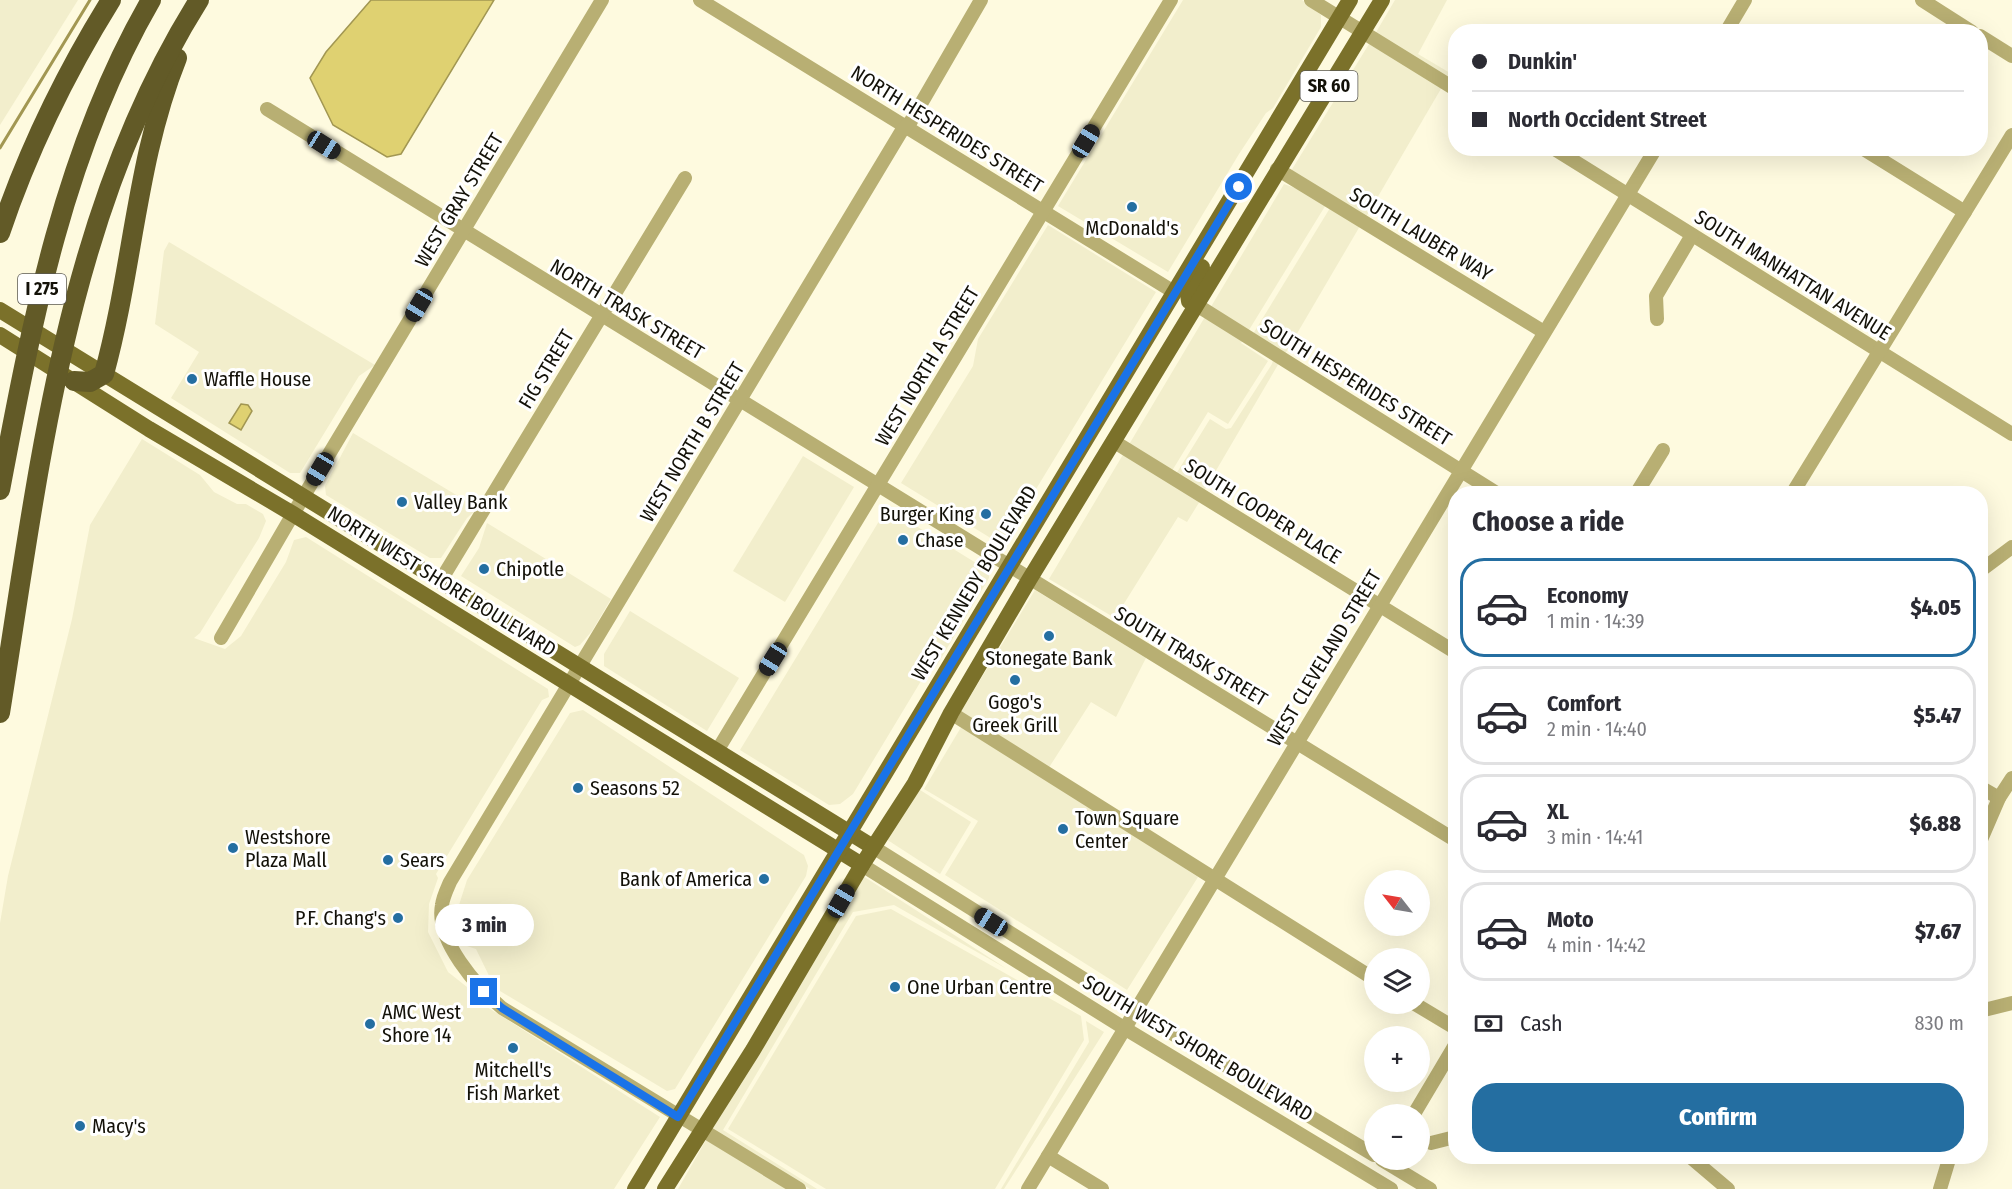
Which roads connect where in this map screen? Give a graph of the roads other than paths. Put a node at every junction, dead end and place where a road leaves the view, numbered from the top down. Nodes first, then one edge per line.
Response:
1 (111, 0) edge
2 (151, 0) edge
3 (199, 0) edge
4 (207, 0) edge
5 (602, 0) edge
6 (700, 0) edge
7 (981, 0) edge
8 (1171, 0) edge
9 (1311, 0) edge
10 (1350, 0) edge
11 (1382, 0) edge
12 (1745, 0) edge
13 (1922, 0) edge
14 (1340, 18) junction
15 (1731, 24) edge
16 (1960, 24) edge
17 (1362, 33) junction
18 (1988, 41) edge
19 (2012, 56) edge
20 (1448, 85) edge
21 (267, 110) dead end
22 (906, 127) junction
23 (2012, 135) edge
24 (1566, 156) edge
25 (1651, 156) edge
26 (1875, 156) edge
27 (1277, 169) junction
28 (684, 178) dead end
29 (1628, 195) junction
30 (1044, 211) junction
31 (1965, 212) junction
32 (1216, 223) junction
33 (463, 231) junction
34 (0, 233) edge
35 (1692, 235) junction
36 (1174, 292) junction
37 (1195, 304) junction
38 (0, 309) edge
39 (601, 315) junction
40 (1658, 319) dead end
41 (1544, 332) junction
42 (0, 334) edge
43 (1879, 352) junction
44 (104, 374) junction
45 (74, 381) junction
46 (1146, 386) junction
47 (740, 400) junction
48 (2012, 434) edge
49 (1113, 441) junction
50 (1663, 450) dead end
51 (1461, 471) junction
52 (878, 486) junction
53 (1452, 486) edge
54 (1485, 486) edge
55 (1641, 486) edge
56 (1797, 486) edge
57 (0, 490) edge
58 (1448, 492) edge
59 (303, 496) junction
60 (293, 514) junction
61 (2012, 547) edge
62 (1988, 565) edge
63 (1008, 568) junction
64 (441, 580) junction
65 (1029, 580) junction
66 (1379, 605) junction
67 (221, 638) dead end
68 (1448, 648) edge
69 (581, 666) junction
70 (570, 684) junction
71 (0, 713) edge
72 (951, 713) junction
73 (1296, 742) junction
74 (717, 751) junction
75 (2012, 778) edge
76 (1988, 792) edge
77 (1999, 798) junction
78 (1988, 823) edge
79 (849, 831) junction
80 (1448, 836) edge
81 (873, 847) junction
82 (837, 850) junction
83 (862, 865) junction
84 (1214, 880) junction
85 (1364, 972) edge
86 (2012, 1003) edge
87 (1988, 1009) edge
88 (1135, 1011) junction
89 (1430, 1013) edge
90 (1448, 1024) edge
91 (1124, 1028) junction
92 (1448, 1058) edge
93 (1420, 1104) edge
94 (678, 1117) junction
95 (701, 1130) junction
96 (1448, 1139) edge
97 (1431, 1143) dead end
98 (1364, 1148) edge
99 (1048, 1156) junction
100 (1698, 1164) edge
101 (1948, 1164) edge
102 (1378, 1170) edge
103 (1400, 1170) edge
104 (1372, 1184) edge
105 (635, 1189) edge
106 (665, 1189) edge
107 (799, 1189) edge
108 (1028, 1189) edge
109 (1102, 1189) edge
110 (1390, 1189) edge
111 (1430, 1189) edge
112 (1728, 1189) edge
113 (1940, 1189) edge

1 - 34 highway
2 - 57 highway, I 275
3 - 71 highway, I 275
4 - 44 highway
5 - 33 street, WEST GRAY STREET
6 - 22 street, NORTH HESPERIDES STREET
7 - 22 street, WEST NORTH B STREET
8 - 30 street, WEST NORTH A STREET
9 - 14 street
10 - 14 main road, WEST KENNEDY BOULEVARD / SR 60
11 - 17 main road, SR 60
12 - 15 street
13 - 16 street
14 - 17 street
14 - 32 main road, WEST KENNEDY BOULEVARD / SR 60
17 - 20 street
17 - 27 main road, SR 60
18 - 19 street
21 - 33 street, NORTH TRASK STREET
22 - 30 street, NORTH HESPERIDES STREET
22 - 47 street, WEST NORTH B STREET
23 - 31 street
24 - 29 street, SOUTH MANHATTAN AVENUE
25 - 29 street, WEST CLEVELAND STREET
26 - 31 street
27 - 37 main road, SR 60
27 - 41 street, SOUTH LAUBER WAY
28 - 39 street, FIG STREET
29 - 35 street, SOUTH MANHATTAN AVENUE
29 - 41 street, WEST CLEVELAND STREET
30 - 36 street, NORTH HESPERIDES STREET
30 - 52 street, WEST NORTH A STREET
31 - 43 street
32 - 36 main road, WEST KENNEDY BOULEVARD / SR 60
32 - 37 main road
33 - 39 street, NORTH TRASK STREET
33 - 59 street, WEST GRAY STREET
35 - 40 street
35 - 43 street, SOUTH MANHATTAN AVENUE
36 - 46 main road
36 - 63 main road, WEST KENNEDY BOULEVARD / SR 60
37 - 46 main road, SR 60
37 - 51 street, SOUTH HESPERIDES STREET
38 - 44 main road
39 - 47 street, NORTH TRASK STREET
39 - 64 street, FIG STREET
41 - 51 street, WEST CLEVELAND STREET
42 - 45 main road, NORTH WEST SHORE BOULEVARD
43 - 48 street, SOUTH MANHATTAN AVENUE
43 - 56 street
44 - 45 highway
44 - 59 main road
45 - 60 main road, NORTH WEST SHORE BOULEVARD
46 - 49 main road, SR 60
47 - 52 street, NORTH TRASK STREET
47 - 69 street, WEST NORTH B STREET
49 - 65 main road, SR 60
49 - 66 street, SOUTH COOPER PLACE
50 - 55 street
51 - 53 street, WEST CLEVELAND STREET
51 - 54 street, SOUTH HESPERIDES STREET
52 - 63 street, NORTH TRASK STREET
52 - 74 street, WEST NORTH A STREET
58 - 66 street, WEST CLEVELAND STREET
59 - 60 street, WEST GRAY STREET
59 - 64 main road
60 - 67 street, WEST GRAY STREET
60 - 70 main road, NORTH WEST SHORE BOULEVARD
61 - 62 street
63 - 65 street, NORTH TRASK STREET
63 - 79 main road, WEST KENNEDY BOULEVARD / SR 60
64 - 69 main road
65 - 72 main road, SR 60
65 - 73 street, SOUTH TRASK STREET
66 - 68 street, SOUTH COOPER PLACE
66 - 73 street, WEST CLEVELAND STREET
69 - 70 street, WEST NORTH B STREET
69 - 74 main road
70 - 82 main road, NORTH WEST SHORE BOULEVARD
70 - 94 street, WEST NORTH B STREET
72 - 81 main road, SR 60
72 - 84 street
73 - 80 street, SOUTH TRASK STREET
73 - 84 street, WEST CLEVELAND STREET
74 - 79 main road
75 - 77 street
76 - 77 street
77 - 78 street
79 - 81 main road
79 - 82 main road, WEST KENNEDY BOULEVARD / SR 60
81 - 83 main road, SR 60
81 - 88 street, SOUTH WEST SHORE BOULEVARD
82 - 83 main road, NORTH WEST SHORE BOULEVARD
82 - 94 main road, WEST KENNEDY BOULEVARD / SR 60
83 - 91 street, SOUTH WEST SHORE BOULEVARD
83 - 95 main road, SR 60
84 - 85 street
84 - 88 street, WEST CLEVELAND STREET
86 - 87 street
88 - 91 street, WEST CLEVELAND STREET
88 - 98 street, SOUTH WEST SHORE BOULEVARD
89 - 90 street
91 - 99 street, WEST CLEVELAND STREET
91 - 104 street, SOUTH WEST SHORE BOULEVARD
92 - 93 street
94 - 95 street
94 - 105 main road, WEST KENNEDY BOULEVARD / SR 60
95 - 106 main road, SR 60
95 - 107 street
96 - 97 street
99 - 108 street, WEST CLEVELAND STREET
99 - 109 street
100 - 112 street
101 - 113 street
102 - 104 street
103 - 111 street, SOUTH WEST SHORE BOULEVARD
104 - 110 street, SOUTH WEST SHORE BOULEVARD

